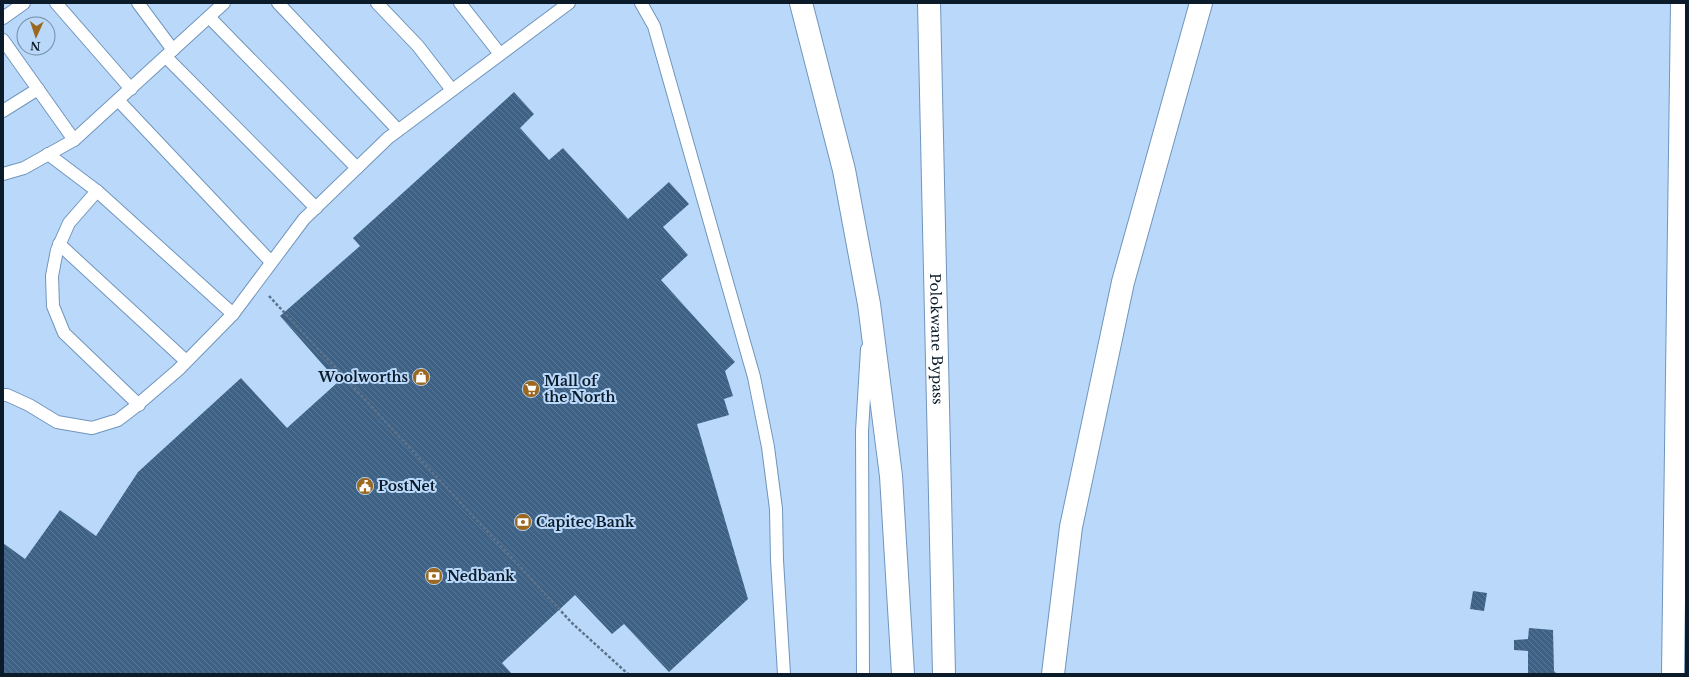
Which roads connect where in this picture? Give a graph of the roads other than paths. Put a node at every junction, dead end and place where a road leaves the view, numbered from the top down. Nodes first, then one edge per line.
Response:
1 (24, 3) edge
2 (56, 3) edge
3 (138, 3) edge
4 (278, 3) edge
5 (377, 3) edge
6 (460, 3) edge
7 (569, 3) edge
8 (641, 3) edge
9 (801, 3) edge
10 (929, 3) edge
11 (1201, 3) edge
12 (1682, 3) edge
13 (221, 4) edge
14 (209, 17) junction
15 (3, 18) edge
16 (3, 40) edge
17 (170, 53) junction
18 (500, 54) junction
19 (38, 89) junction
20 (131, 89) junction
21 (452, 90) junction
22 (118, 100) junction
23 (3, 110) edge
24 (398, 130) junction
25 (74, 140) junction
26 (48, 154) junction
27 (357, 168) junction
28 (3, 174) edge
29 (97, 191) junction
30 (316, 208) junction
31 (59, 244) junction
32 (271, 262) junction
33 (869, 304) junction
34 (233, 314) junction
35 (186, 361) junction
36 (3, 395) edge
37 (139, 405) junction
38 (784, 674) edge
39 (864, 674) edge
40 (903, 674) edge
41 (944, 674) edge
42 (1053, 674) edge
43 (1674, 674) edge

1 - 15 lane
2 - 20 lane
3 - 17 lane
4 - 24 lane
5 - 21 lane
6 - 18 lane
7 - 18 lane
8 - 38 lane
9 - 33 main road
10 - 41 main road, Polokwane Bypass
11 - 42 main road
12 - 43 main road
13 - 14 lane
14 - 17 lane
14 - 27 lane
16 - 19 lane
17 - 20 lane
17 - 30 lane
18 - 21 lane
19 - 23 lane
19 - 25 lane
20 - 22 lane
21 - 24 lane
22 - 25 lane
22 - 32 lane
24 - 27 lane
25 - 26 lane
26 - 28 lane
26 - 29 lane
27 - 30 lane
29 - 31 lane
29 - 34 lane
30 - 32 lane
31 - 35 lane
31 - 37 lane
32 - 34 lane
33 - 39 lane
33 - 40 main road
34 - 35 lane
35 - 37 lane
36 - 37 lane

